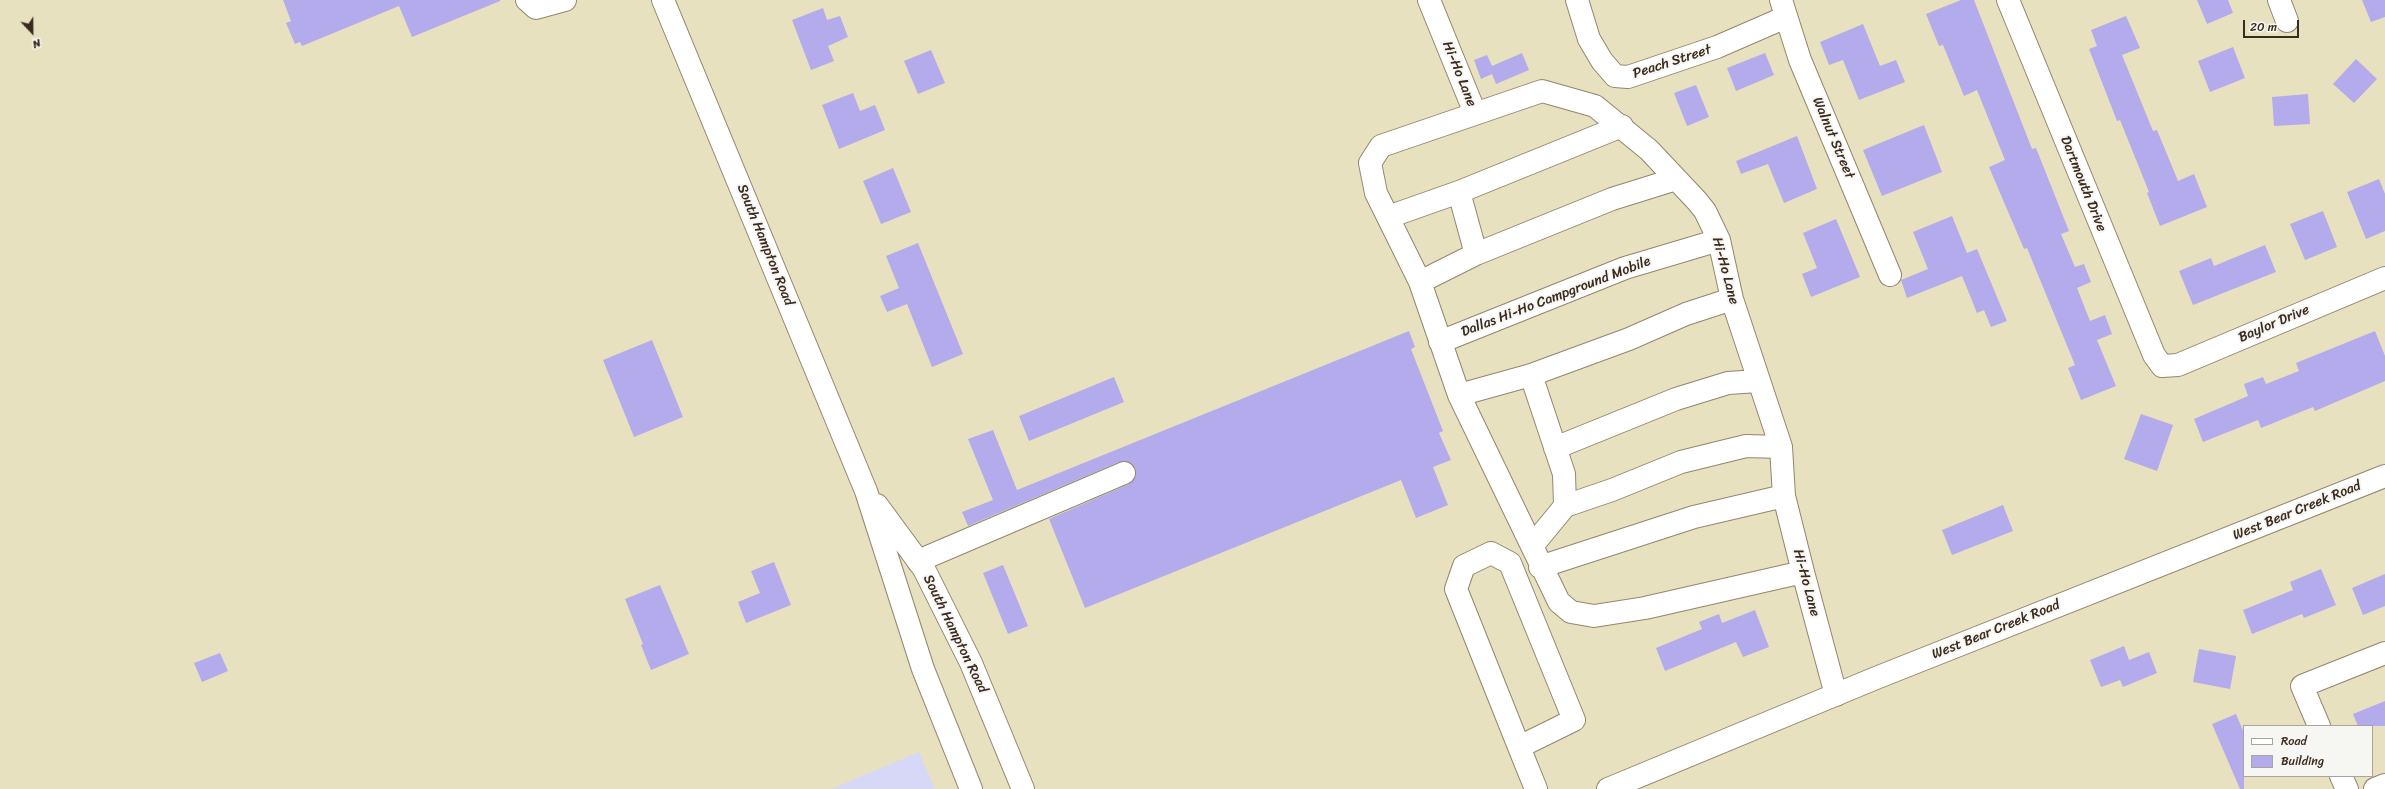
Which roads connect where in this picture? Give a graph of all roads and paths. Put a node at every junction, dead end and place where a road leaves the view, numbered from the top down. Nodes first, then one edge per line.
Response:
1 (527, 0) edge
2 (565, 0) edge
3 (663, 0) edge
4 (1429, 0) edge
5 (1577, 0) edge
6 (2008, 0) edge
7 (2279, 0) edge
8 (1783, 9) edge
9 (2287, 22) dead end
10 (1475, 113) junction
11 (1622, 126) junction
12 (1676, 179) junction
13 (1459, 192) junction
14 (1388, 217) junction
15 (1719, 240) junction
16 (1476, 254) junction
17 (1890, 275) dead end
18 (2385, 278) edge
19 (1420, 282) junction
20 (1732, 299) junction
21 (1440, 342) junction
22 (2162, 366) joint
23 (1531, 375) junction
24 (1758, 380) junction
25 (1459, 395) junction
26 (1781, 447) junction
27 (1555, 448) junction
28 (1124, 472) dead end
29 (2385, 476) edge
30 (866, 491) junction
31 (1784, 496) junction
32 (1565, 506) junction
33 (1533, 545) junction
34 (918, 562) junction
35 (1540, 567) junction
36 (1803, 572) junction
37 (2385, 653) edge
38 (1836, 695) junction
39 (2320, 725) edge
40 (1519, 747) junction
41 (2341, 777) edge
42 (2385, 785) edge
43 (971, 789) edge
44 (1023, 789) edge
45 (1536, 789) edge
46 (1608, 789) edge
47 (2347, 789) edge
48 (2375, 789) edge

1 - 2 street
3 - 30 street, South Hampton Road
4 - 10 street, Hi-Ho Lane
5 - 8 street, Peach Street
6 - 22 street, Dartmouth Drive
7 - 9 street
8 - 17 street, Walnut Street
10 - 11 street, Hi-Ho Lane
10 - 14 street
11 - 12 street, Hi-Ho Lane
11 - 13 street
12 - 15 street, Hi-Ho Lane
12 - 16 street
13 - 14 street
13 - 16 street
14 - 19 street
15 - 20 street, Hi-Ho Lane
15 - 21 street, Dallas Hi-Ho Campground Mobile
16 - 19 street
18 - 22 street, Baylor Drive
19 - 21 street
20 - 23 street
20 - 24 street, Hi-Ho Lane
21 - 25 street
23 - 25 street
23 - 27 street
24 - 26 street, Hi-Ho Lane
24 - 27 street
25 - 33 street
26 - 31 street, Hi-Ho Lane
26 - 32 street
27 - 32 street
28 - 34 street
29 - 38 street, West Bear Creek Road
30 - 34 street, South Hampton Road
30 - 43 street, South Hampton Road
31 - 35 street
31 - 36 street, Hi-Ho Lane
32 - 33 street
33 - 35 street
34 - 44 street, South Hampton Road
35 - 36 street
36 - 38 street, Hi-Ho Lane
37 - 39 street
38 - 46 street, West Bear Creek Road
40 - 40 street
40 - 45 street
41 - 47 street
42 - 48 street

